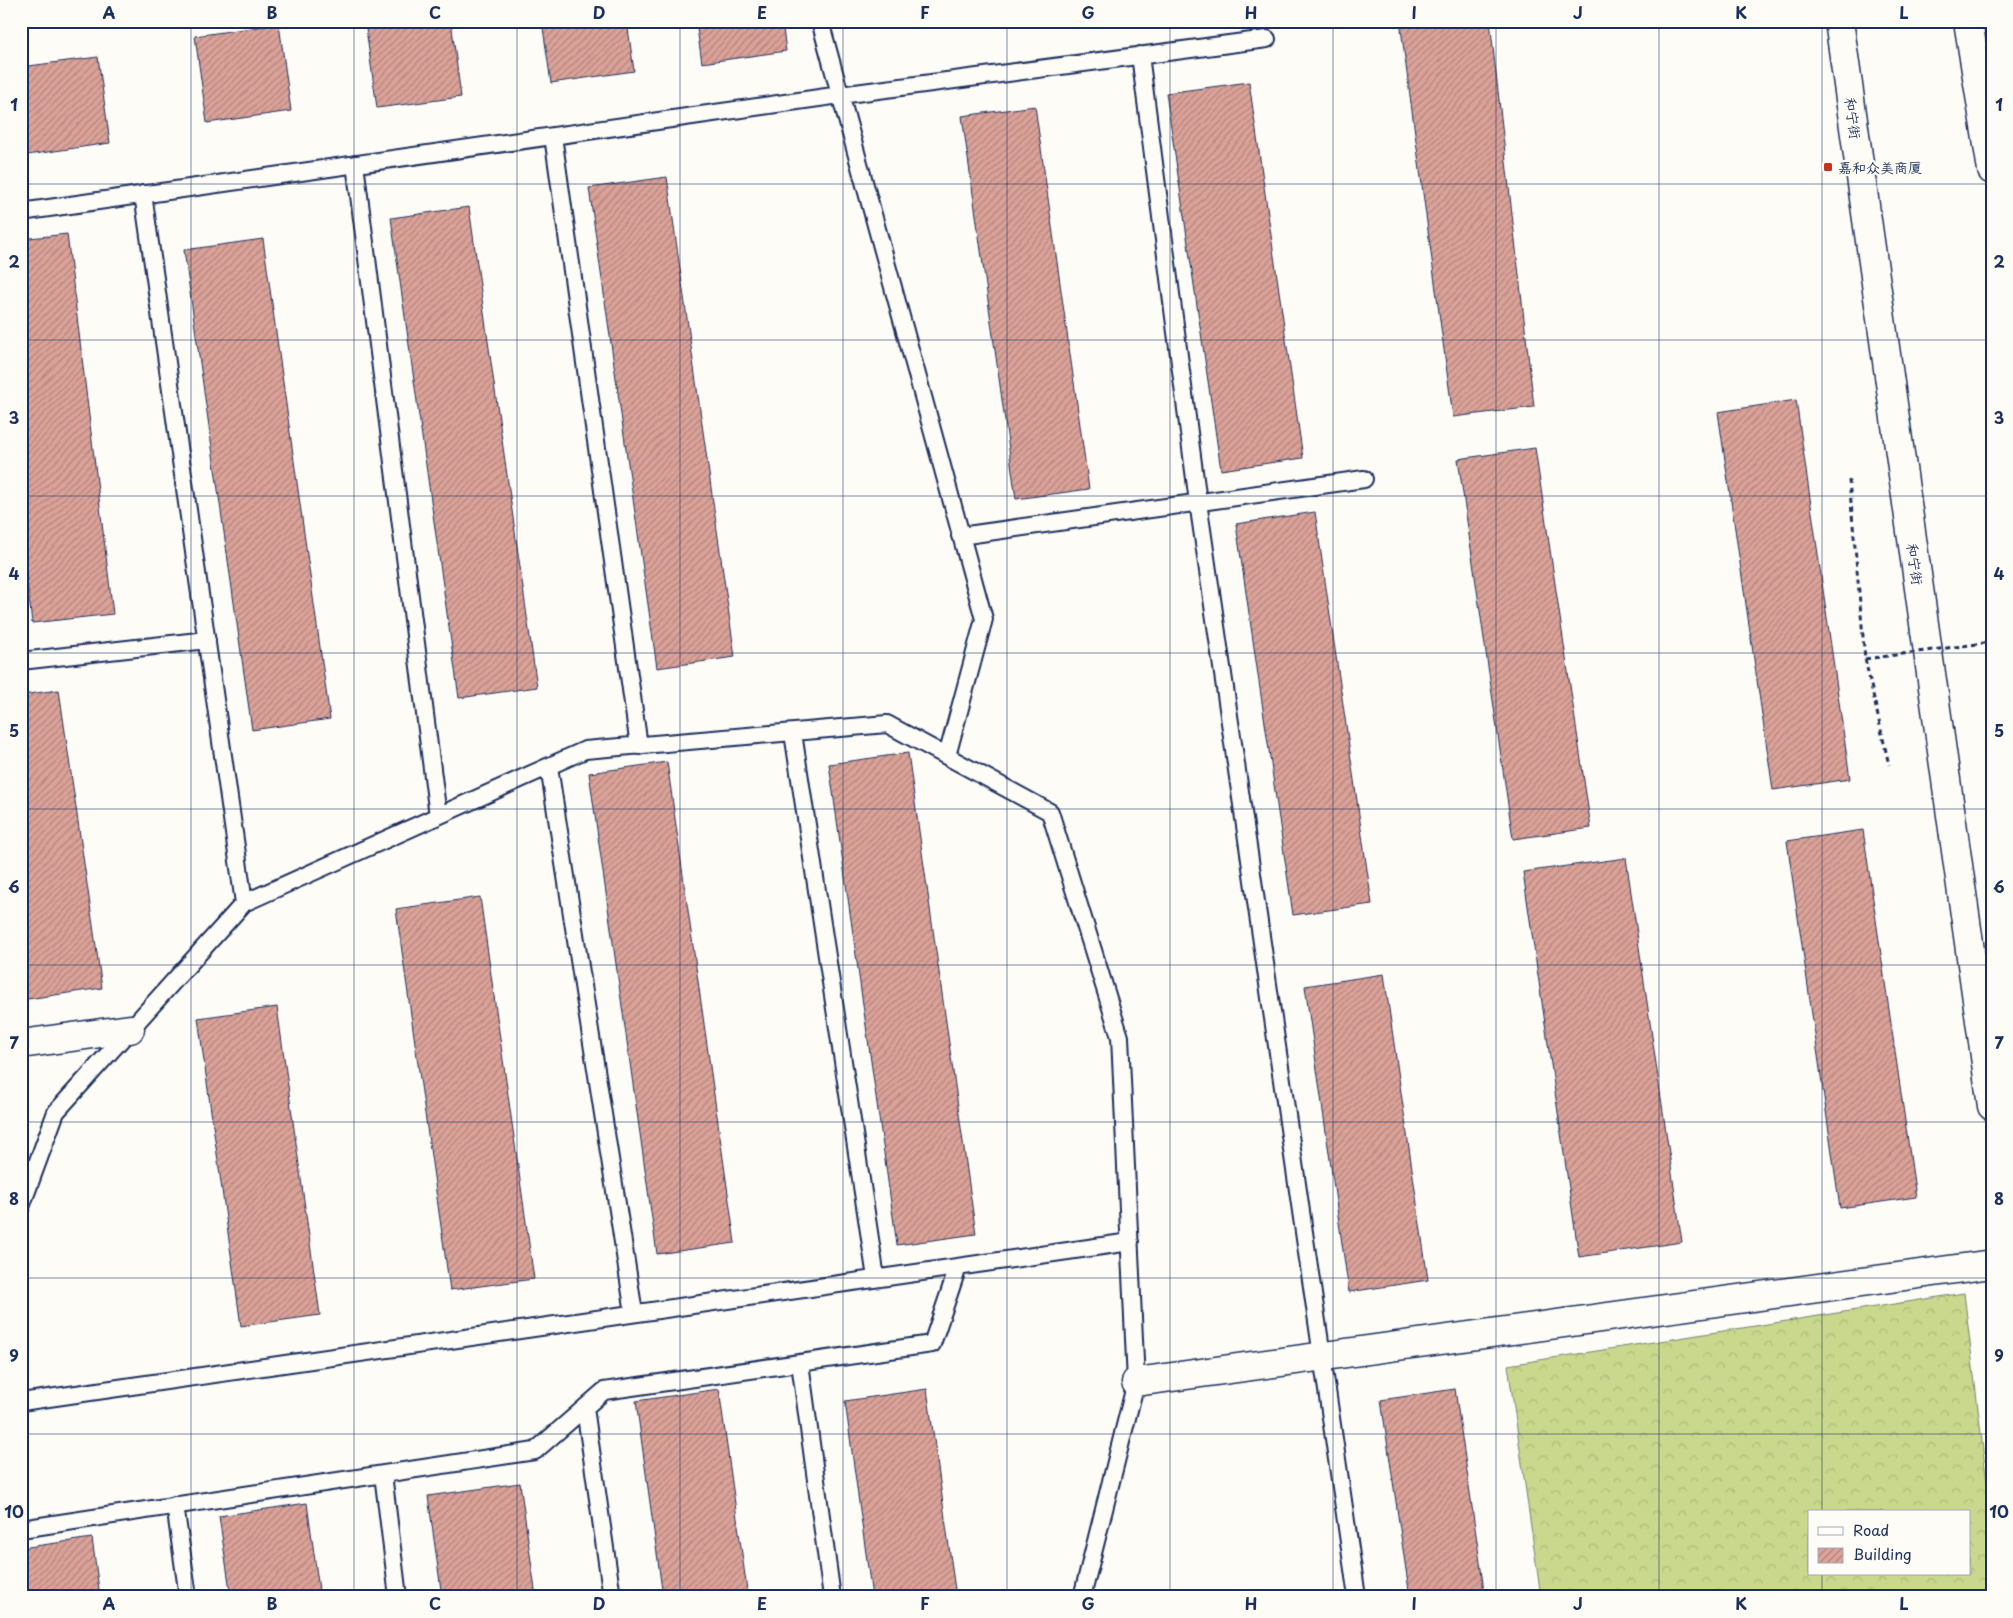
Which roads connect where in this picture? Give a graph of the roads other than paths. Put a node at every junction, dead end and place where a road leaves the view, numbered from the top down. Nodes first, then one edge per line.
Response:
1 (820, 21) edge
2 (1839, 21) edge
3 (1968, 21) edge
4 (1266, 39) dead end
5 (1140, 55) junction
6 (840, 95) junction
7 (553, 136) junction
8 (355, 164) junction
9 (1992, 170) edge
10 (143, 194) junction
11 (21, 212) edge
12 (1364, 479) dead end
13 (1198, 502) junction
14 (960, 536) junction
15 (207, 640) junction
16 (21, 661) edge
17 (793, 732) junction
18 (639, 746) junction
19 (947, 756) junction
20 (550, 767) junction
21 (438, 816) junction
22 (244, 903) junction
23 (130, 1029) junction
24 (21, 1044) edge
25 (1992, 1106) edge
26 (21, 1207) edge
27 (1130, 1242) junction
28 (1992, 1264) edge
29 (958, 1267) junction
30 (876, 1278) junction
31 (634, 1314) junction
32 (1321, 1357) junction
33 (800, 1363) junction
34 (1136, 1382) junction
35 (21, 1402) edge
36 (585, 1408) junction
37 (383, 1474) junction
38 (175, 1506) junction
39 (21, 1529) edge
40 (188, 1597) edge
41 (398, 1597) edge
42 (612, 1597) edge
43 (832, 1597) edge
44 (1083, 1597) edge
45 (1357, 1597) edge

1 - 6 lane
2 - 25 main road, 和宁街
3 - 9 main road
4 - 5 lane
5 - 6 lane
5 - 13 lane
6 - 7 lane
6 - 14 lane
7 - 8 lane
7 - 18 lane
8 - 10 lane
8 - 21 lane
10 - 11 lane
10 - 15 lane
12 - 13 lane
13 - 14 lane
13 - 32 lane
14 - 19 lane
15 - 16 lane
15 - 22 lane
17 - 18 lane
17 - 19 lane
17 - 30 lane
18 - 20 lane
19 - 27 lane
20 - 21 lane
20 - 31 lane
21 - 22 lane
22 - 23 lane
23 - 24 main road
23 - 26 lane
27 - 29 lane
27 - 34 lane
28 - 32 main road
29 - 30 lane
29 - 33 lane
30 - 31 lane
31 - 35 lane
32 - 34 main road
32 - 45 lane
33 - 36 lane
33 - 43 lane
34 - 44 lane
36 - 37 lane
36 - 42 lane
37 - 38 lane
37 - 41 lane
38 - 39 lane
38 - 40 lane

